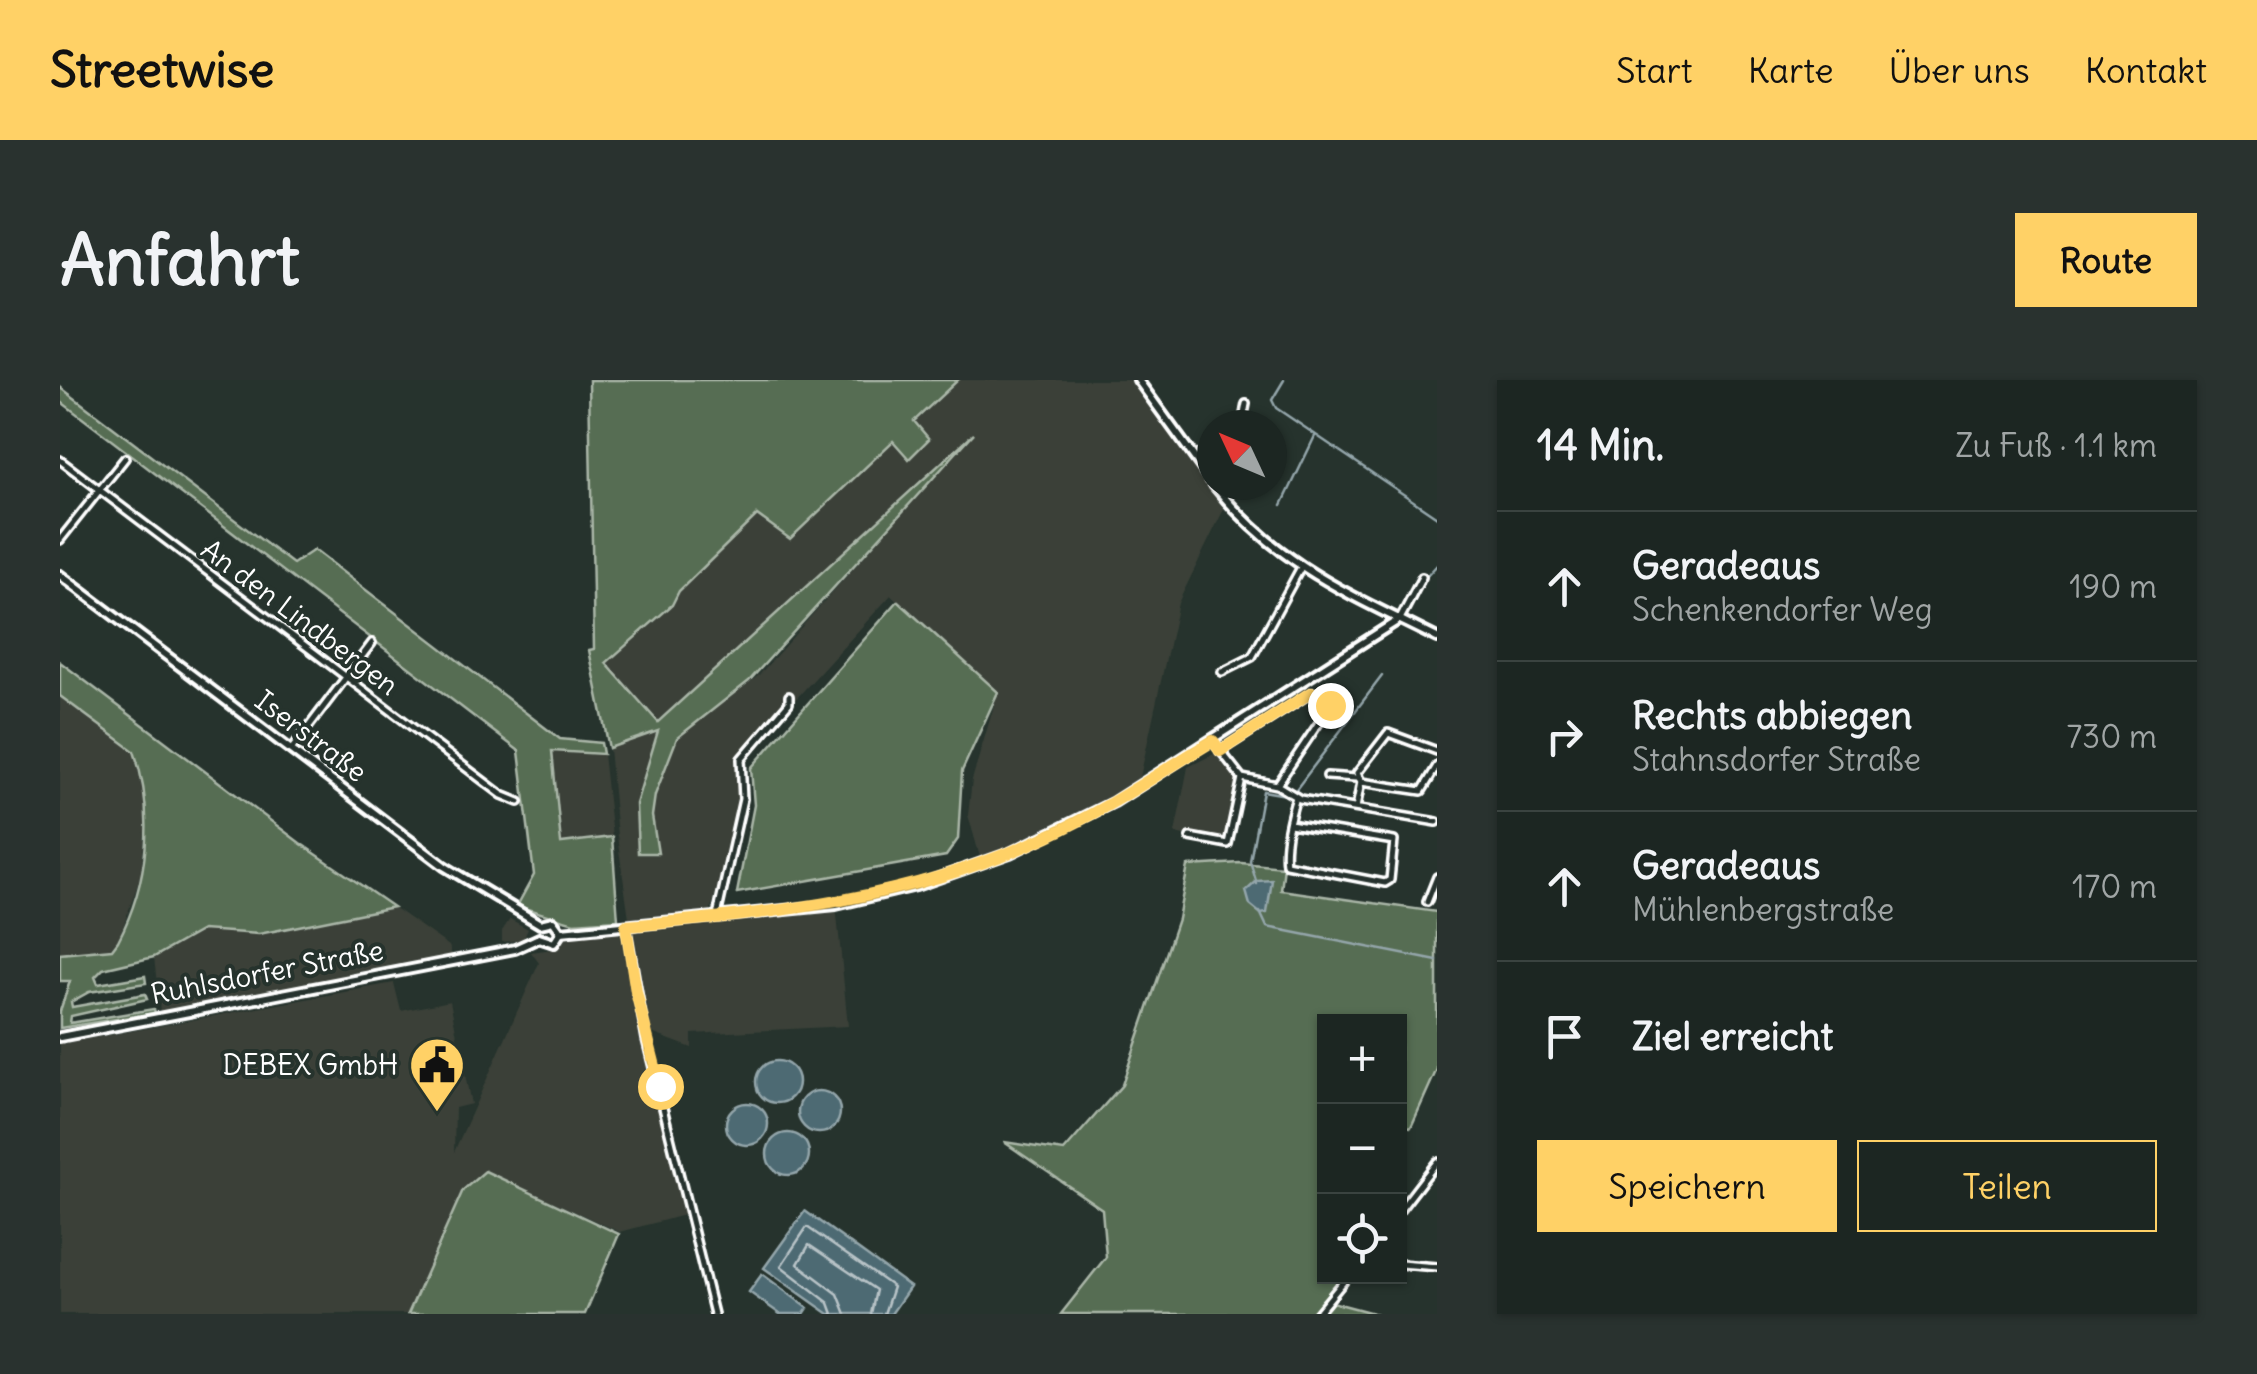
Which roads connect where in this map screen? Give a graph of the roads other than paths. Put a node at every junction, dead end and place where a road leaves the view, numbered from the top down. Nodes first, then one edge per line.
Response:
1 (1138, 380) edge
2 (1246, 404) dead end
3 (1245, 410) edge
4 (125, 458) dead end
5 (60, 460) edge
6 (1197, 462) edge
7 (99, 490) junction
8 (1226, 500) edge
9 (60, 540) edge
10 (1300, 568) junction
11 (60, 575) edge
12 (1422, 578) dead end
13 (1400, 620) junction
14 (1437, 638) edge
15 (372, 642) dead end
16 (1222, 672) dead end
17 (346, 677) junction
18 (789, 696) dead end
19 (1213, 741) junction
20 (292, 750) junction
21 (1220, 751) junction
22 (1437, 752) edge
23 (1437, 766) edge
24 (1328, 776) dead end
25 (1242, 778) junction
26 (1358, 780) junction
27 (1277, 785) junction
28 (1296, 797) junction
29 (519, 802) dead end
30 (1356, 808) junction
31 (1437, 822) edge
32 (1290, 824) junction
33 (1190, 837) dead end
34 (1437, 877) edge
35 (1427, 902) dead end
36 (717, 919) junction
37 (540, 924) junction
38 (626, 926) junction
39 (560, 932) junction
40 (539, 938) junction
41 (60, 1036) edge
42 (1437, 1162) edge
43 (1407, 1201) edge
44 (1407, 1265) edge
45 (1437, 1267) edge
46 (1341, 1284) edge
47 (714, 1314) edge
48 (1317, 1314) edge

1 - 6 street
2 - 3 street
4 - 7 street
5 - 7 street, An den Lindbergen
7 - 9 street
7 - 17 street, An den Lindbergen
8 - 10 street
10 - 13 street
10 - 16 street
11 - 20 street, Iserstraße
12 - 13 street
13 - 14 street
13 - 19 street
15 - 17 street
17 - 20 street
17 - 29 street, An den Lindbergen
18 - 36 street
19 - 21 street
19 - 36 street
20 - 37 street, Iserstraße
21 - 25 street
21 - 27 street
22 - 26 street
23 - 26 street
24 - 26 street
25 - 27 street
25 - 33 street
26 - 30 street
27 - 28 street
28 - 30 street
28 - 32 street
30 - 31 street
32 - 32 street
34 - 35 street
36 - 38 street
37 - 39 street
37 - 40 street
38 - 39 street
38 - 47 street
39 - 40 street
40 - 41 street, Ruhlsdorfer Straße
42 - 43 street
44 - 45 street
46 - 48 street

